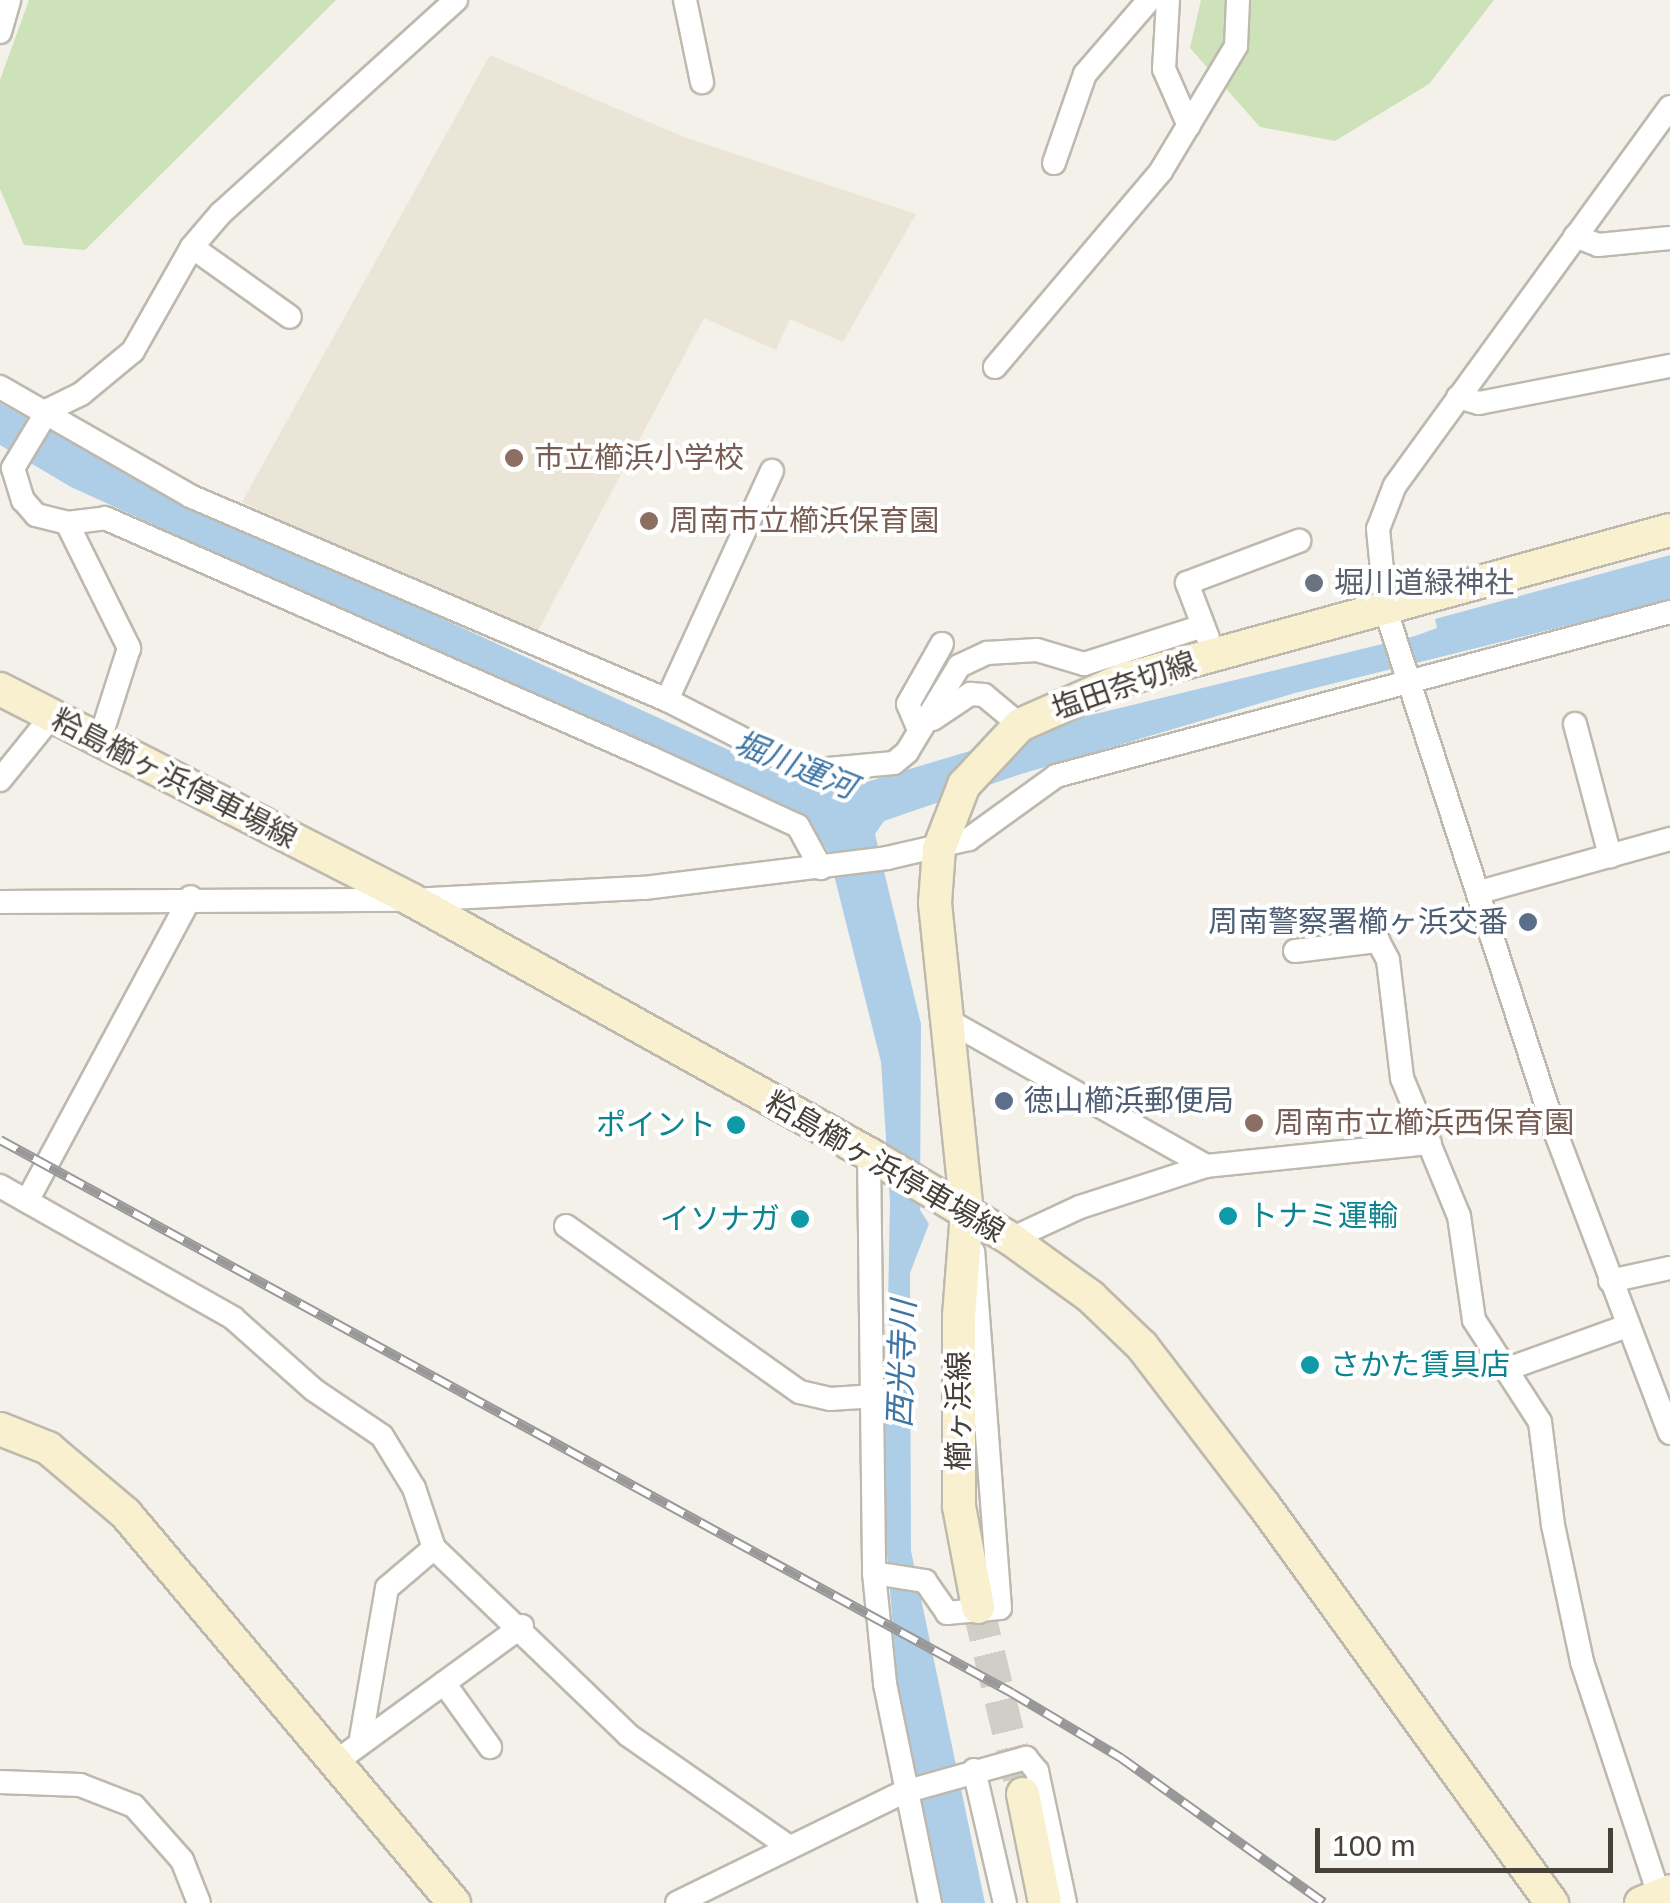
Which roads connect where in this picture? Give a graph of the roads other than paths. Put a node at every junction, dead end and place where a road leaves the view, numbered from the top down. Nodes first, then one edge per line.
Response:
1 (9, 0) edge
2 (456, 0) edge
3 (685, 0) edge
4 (1149, 0) edge
5 (1168, 0) edge
6 (1238, 0) edge
7 (0, 32) edge
8 (702, 82) dead end
9 (1670, 107) edge
10 (1189, 126) junction
11 (1054, 164) dead end
12 (1575, 236) junction
13 (1670, 238) edge
14 (192, 246) junction
15 (290, 317) dead end
16 (995, 366) dead end
17 (1670, 366) edge
18 (0, 387) edge
19 (1458, 396) junction
20 (44, 415) junction
21 (10, 463) edge
22 (772, 471) dead end
23 (68, 522) junction
24 (1670, 530) edge
25 (1299, 541) dead end
26 (1670, 612) edge
27 (1388, 616) junction
28 (1209, 640) junction
29 (942, 644) dead end
30 (1410, 676) junction
31 (0, 688) edge
32 (667, 700) junction
33 (51, 717) junction
34 (1576, 724) dead end
35 (919, 730) junction
36 (1012, 731) junction
37 (98, 742) junction
38 (0, 780) edge
39 (1670, 839) edge
40 (939, 849) junction
41 (1610, 856) junction
42 (822, 868) junction
43 (1480, 892) junction
44 (191, 897) junction
45 (412, 900) junction
46 (0, 902) edge
47 (1295, 951) dead end
48 (949, 1021) junction
49 (1430, 1143) junction
50 (869, 1154) junction
51 (1206, 1166) junction
52 (0, 1186) edge
53 (27, 1200) junction
54 (967, 1212) junction
55 (566, 1226) dead end
56 (1010, 1239) junction
57 (1670, 1268) edge
58 (1610, 1281) junction
59 (1628, 1326) junction
60 (1510, 1368) junction
61 (876, 1396) junction
62 (0, 1430) edge
63 (1670, 1433) edge
64 (434, 1548) junction
65 (874, 1573) junction
66 (978, 1607) tunnel mouth
67 (522, 1626) junction
68 (444, 1684) junction
69 (490, 1747) dead end
70 (349, 1752) junction
71 (974, 1770) junction
72 (0, 1782) edge
73 (904, 1792) junction
74 (1024, 1794) tunnel mouth
75 (789, 1847) junction
76 (1657, 1896) edge
77 (199, 1903) edge
78 (454, 1903) edge
79 (677, 1903) edge
80 (930, 1903) edge
81 (1005, 1903) edge
82 (1045, 1903) edge
83 (1065, 1903) edge
84 (1552, 1903) edge

1 - 7 street
2 - 14 street
3 - 8 street
4 - 11 street
5 - 10 street
6 - 10 street
9 - 12 street
10 - 16 street
12 - 13 street
12 - 19 street
14 - 15 street
14 - 20 street
17 - 19 street
18 - 20 street
19 - 27 street
20 - 21 street
20 - 32 street
21 - 23 street
22 - 32 street
23 - 37 street
23 - 42 street
24 - 27 street, 塩田奈切線
25 - 28 street
26 - 30 street
27 - 28 street, 塩田奈切線
27 - 30 street
28 - 35 street
28 - 36 street, 塩田奈切線
29 - 35 street
30 - 40 street
30 - 43 street
31 - 33 street, 粭島櫛ヶ浜停車場線
32 - 35 street
33 - 37 street, 粭島櫛ヶ浜停車場線
33 - 38 street
34 - 41 street
35 - 36 street
36 - 40 street, 塩田奈切線
37 - 45 street, 粭島櫛ヶ浜停車場線
39 - 41 street
40 - 42 street
40 - 48 street, 塩田奈切線
41 - 43 street
42 - 45 street
43 - 58 street
44 - 45 street
44 - 46 street
44 - 53 street
45 - 50 street, 粭島櫛ヶ浜停車場線
47 - 49 street
48 - 51 street
48 - 54 street, 塩田奈切線
49 - 51 street
49 - 60 street
50 - 54 street, 粭島櫛ヶ浜停車場線
50 - 61 street
51 - 56 street
52 - 53 street
53 - 64 street
54 - 56 street, 粭島櫛ヶ浜停車場線
54 - 65 street
54 - 66 street, 櫛ヶ浜線
55 - 61 street
56 - 84 street, 粭島櫛ヶ浜停車場線
57 - 58 street
58 - 59 street
59 - 60 street
59 - 63 street
60 - 76 street
61 - 65 street
62 - 70 street
64 - 67 street
64 - 70 street
65 - 73 street
67 - 68 street
67 - 75 street
68 - 69 street
68 - 70 street
70 - 78 street
71 - 73 street
71 - 81 street
71 - 83 street
72 - 77 street
73 - 75 street
73 - 80 street
74 - 82 street
75 - 79 street

